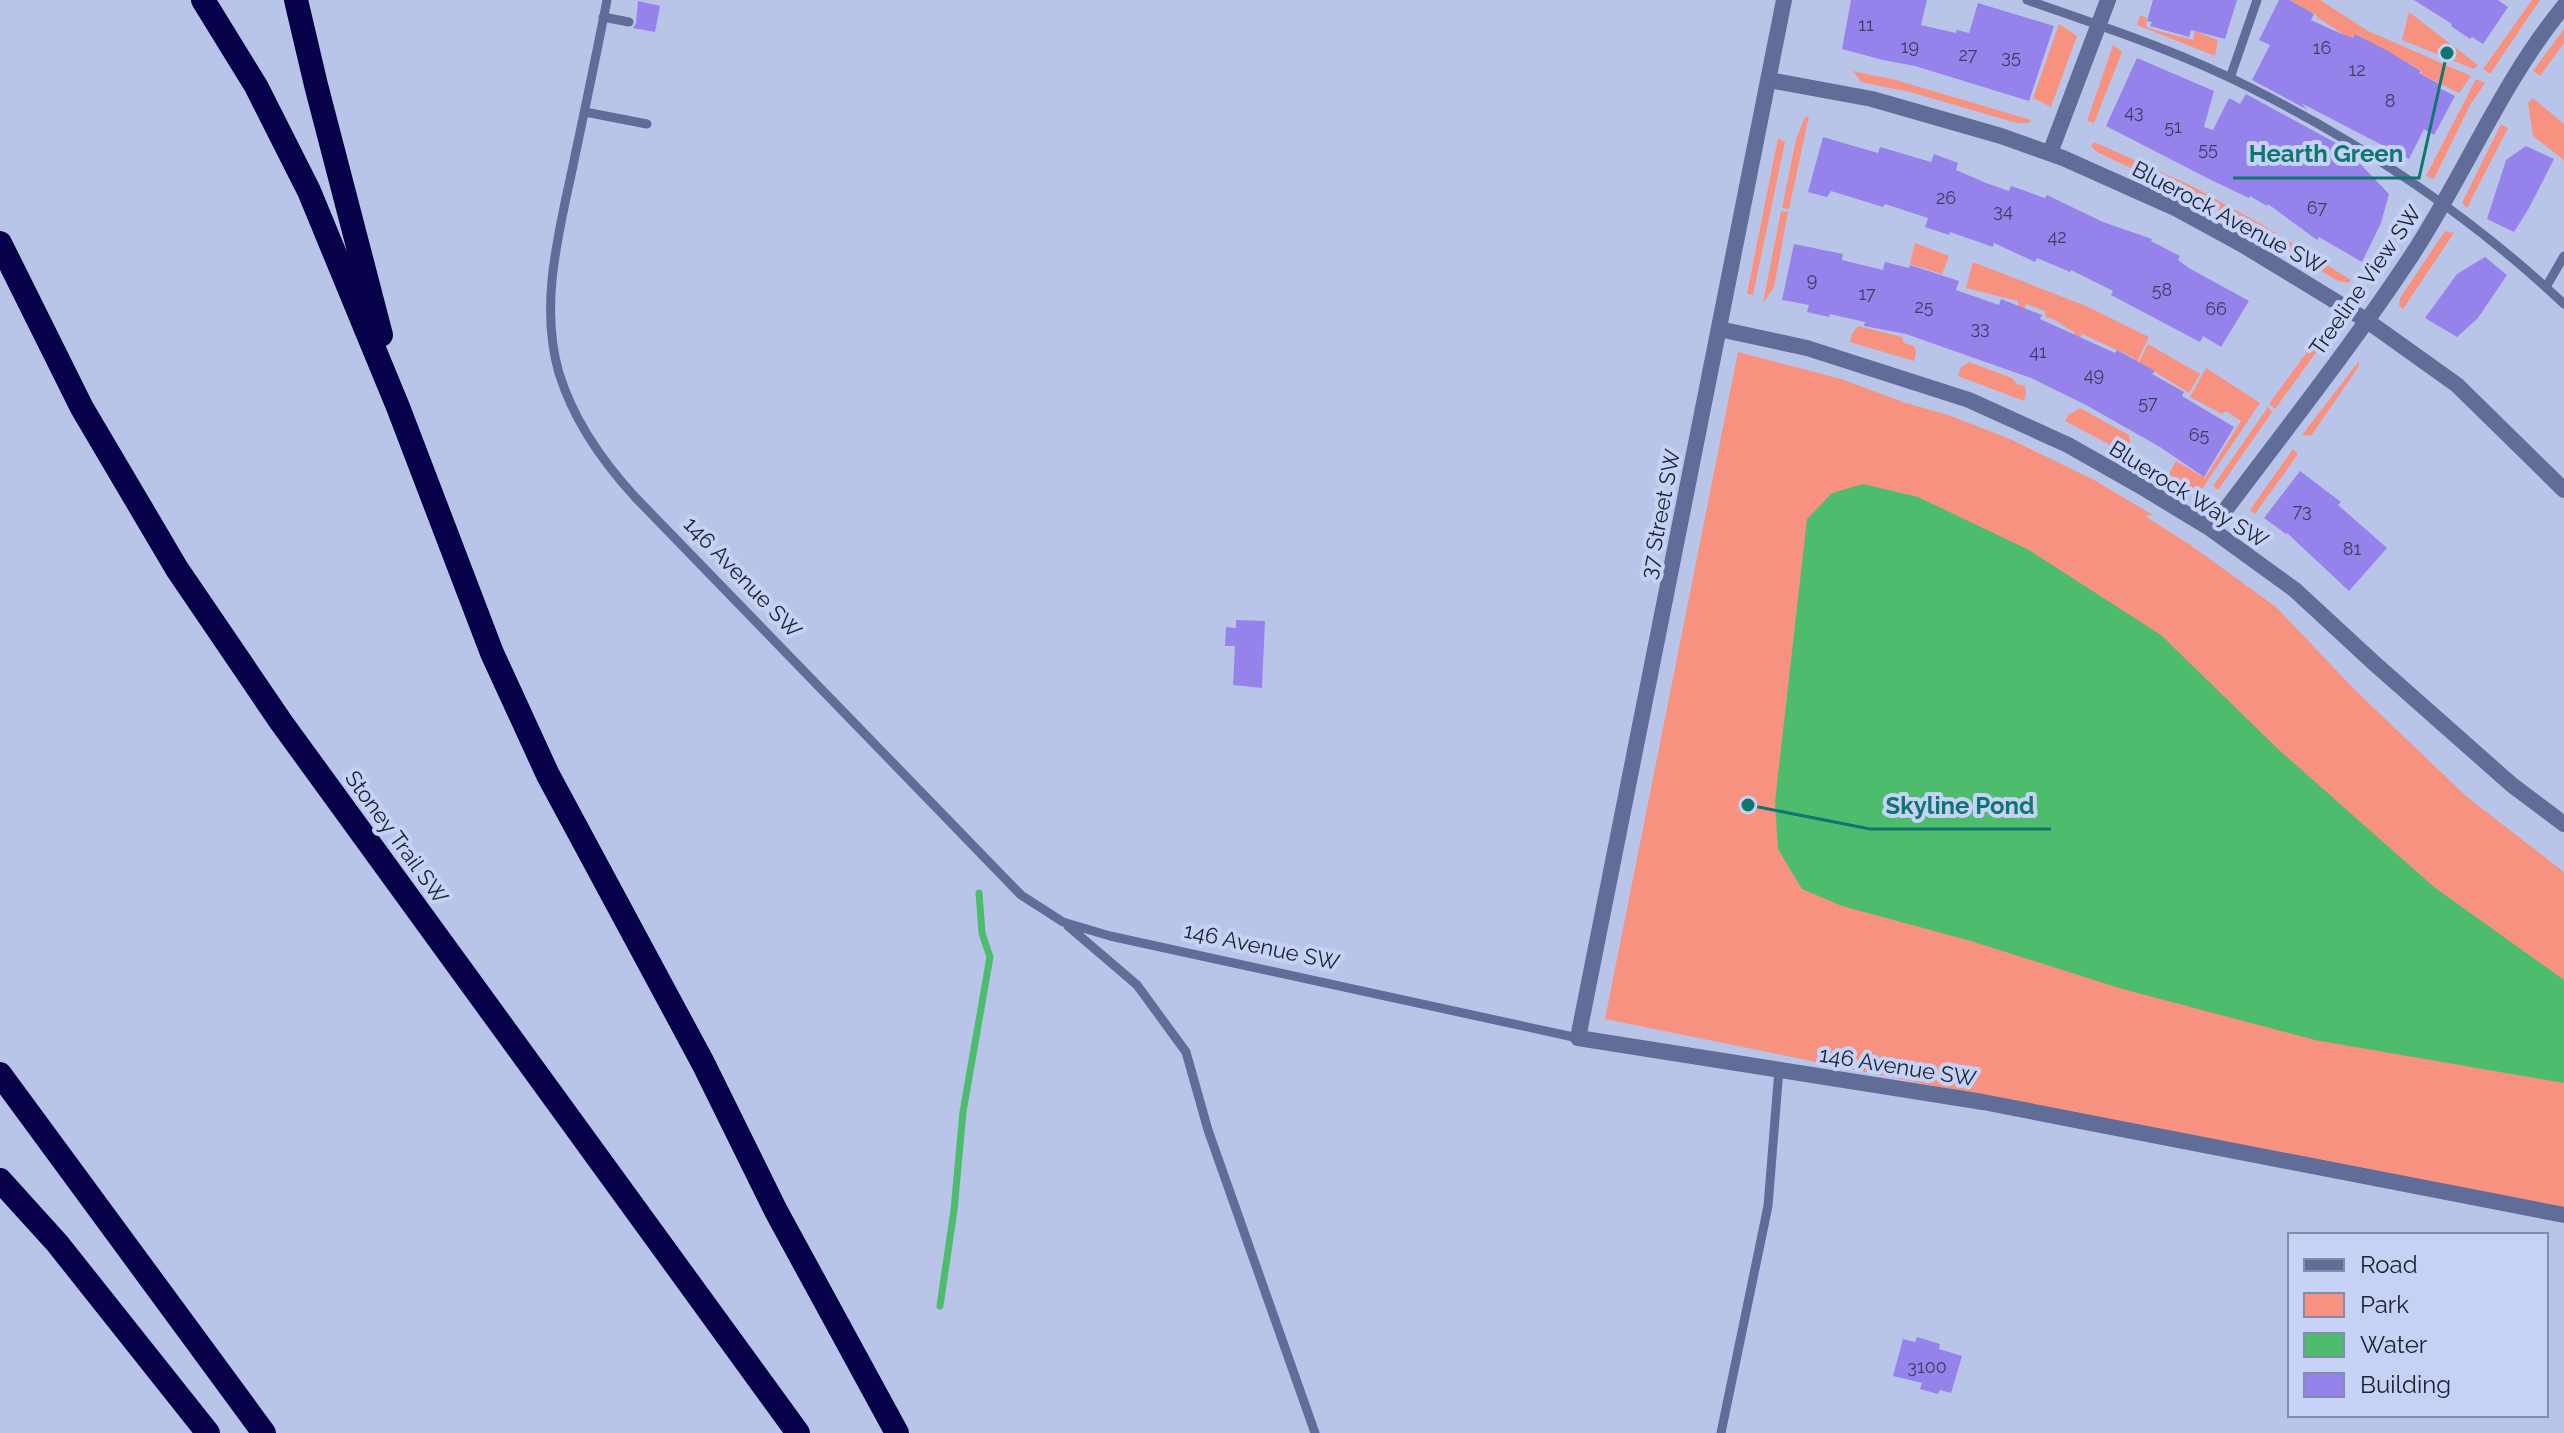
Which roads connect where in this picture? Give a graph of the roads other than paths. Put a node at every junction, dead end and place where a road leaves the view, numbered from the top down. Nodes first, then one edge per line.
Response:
1 (203, 0) edge
2 (296, 0) edge
3 (607, 0) edge
4 (1784, 0) edge
5 (2027, 0) edge
6 (2108, 0) edge
7 (2257, 0) edge
8 (2564, 6) edge
9 (603, 17) junction
10 (629, 22) dead end
11 (2098, 26) junction
12 (2230, 78) junction
13 (1769, 80) junction
14 (585, 112) junction
15 (647, 124) dead end
16 (2050, 153) junction
17 (2444, 204) junction
18 (0, 243) edge
19 (2564, 256) edge
20 (2546, 287) junction
21 (2564, 304) edge
22 (2366, 320) junction
23 (1719, 329) junction
24 (398, 407) junction
25 (2564, 490) edge
26 (2211, 529) junction
27 (2564, 824) edge
28 (1063, 922) junction
29 (1578, 1038) junction
30 (1779, 1069) junction
31 (0, 1074) edge
32 (0, 1180) edge
33 (0, 1201) edge
34 (2564, 1215) edge
35 (123, 1327) junction
36 (208, 1433) edge
37 (264, 1433) edge
38 (798, 1433) edge
39 (897, 1433) edge
40 (1315, 1433) edge
41 (1721, 1433) edge

1 - 24 highway
2 - 24 highway
3 - 9 lane, 146 Avenue SW
4 - 13 street, 37 Street SW
5 - 11 lane
6 - 11 street
7 - 12 lane
8 - 17 street, Treeline View SW
9 - 10 lane
9 - 14 lane, 146 Avenue SW
11 - 12 lane
11 - 16 street
12 - 17 lane
13 - 16 street, Bluerock Avenue SW
13 - 23 street, 37 Street SW
14 - 15 lane
14 - 28 lane, 146 Avenue SW
16 - 22 street, Bluerock Avenue SW
17 - 20 lane
17 - 22 street, Treeline View SW
18 - 38 highway, Stoney Trail SW
19 - 20 lane
20 - 21 lane
22 - 25 street, Bluerock Avenue SW
22 - 26 street, Treeline View SW
23 - 26 street, Bluerock Way SW
23 - 29 street, 37 Street SW
24 - 39 highway
26 - 27 street, Bluerock Way SW
28 - 29 lane, 146 Avenue SW
28 - 40 lane
29 - 30 street, 146 Avenue SW
30 - 34 street, 146 Avenue SW
30 - 41 lane
31 - 37 highway
32 - 35 highway
33 - 35 highway
35 - 36 highway

